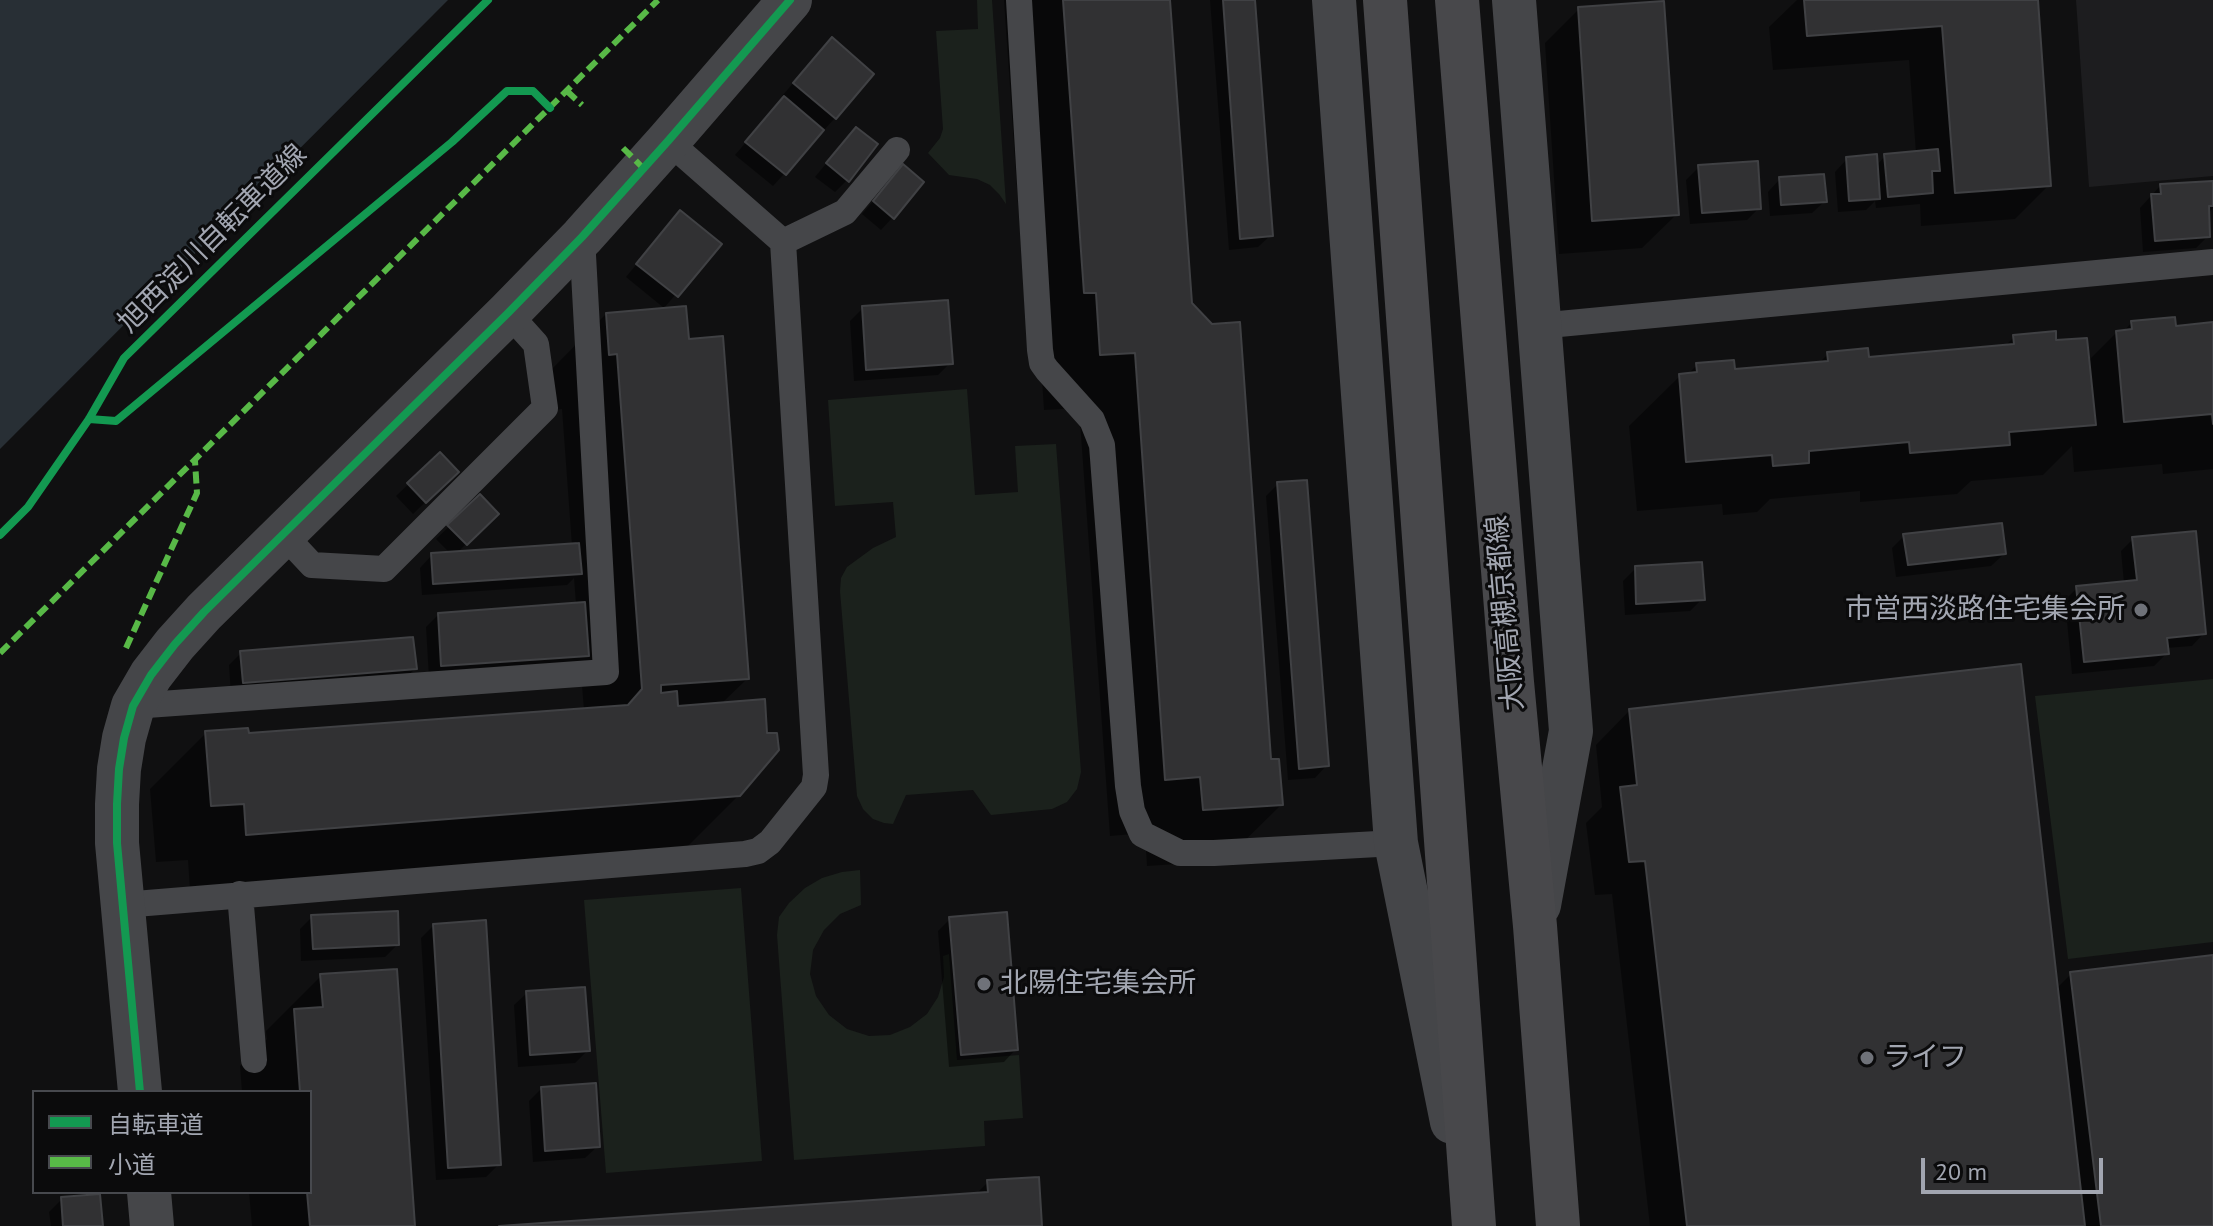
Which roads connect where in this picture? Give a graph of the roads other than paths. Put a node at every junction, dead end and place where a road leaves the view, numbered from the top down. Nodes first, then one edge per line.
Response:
1 (790, 0) edge
2 (1019, 0) edge
3 (1334, 0) edge
4 (1385, 0) edge
5 (1457, 0) edge
6 (1514, 0) edge
7 (668, 141) junction
8 (897, 150) dead end
9 (582, 237) junction
10 (783, 242) junction
11 (2213, 262) edge
12 (508, 313) junction
13 (1538, 326) junction
14 (282, 533) junction
15 (133, 706) junction
16 (1396, 843) junction
17 (240, 894) junction
18 (123, 905) junction
19 (1535, 926) junction
20 (254, 1060) dead end
21 (140, 1090) edge
22 (149, 1194) edge
23 (152, 1226) edge
24 (1473, 1226) edge
25 (1558, 1226) edge

1 - 7 street
2 - 16 lane
3 - 16 street
4 - 24 main road
5 - 19 main road, 大阪高槻京都線
6 - 13 street
7 - 9 street
7 - 10 lane
8 - 10 lane
9 - 12 street
9 - 15 lane
10 - 17 lane
11 - 13 lane
12 - 14 street
12 - 14 lane
13 - 19 street
14 - 15 street
15 - 18 street
16 - 24 street
17 - 18 lane
17 - 20 lane
18 - 21 street
19 - 25 main road, 大阪高槻京都線
22 - 23 street

